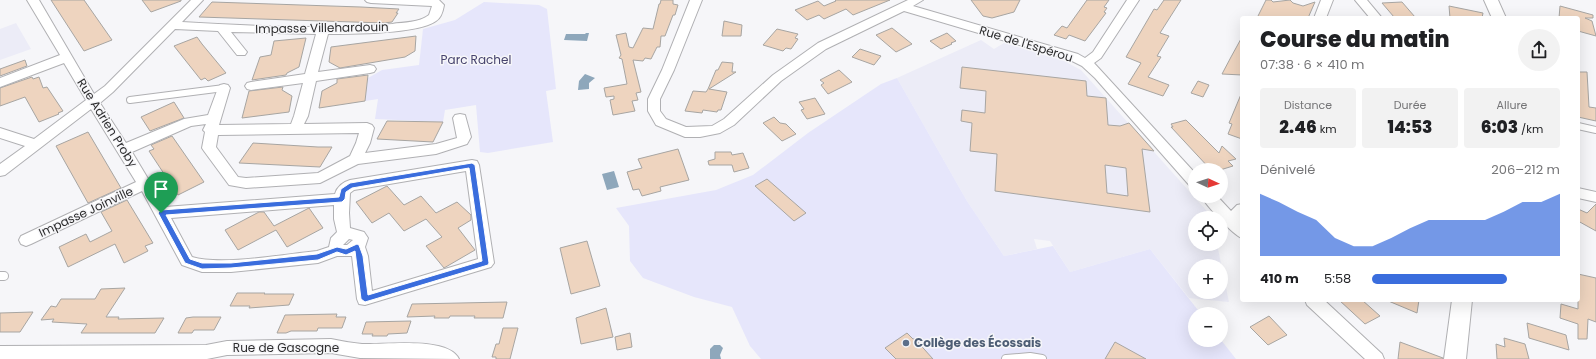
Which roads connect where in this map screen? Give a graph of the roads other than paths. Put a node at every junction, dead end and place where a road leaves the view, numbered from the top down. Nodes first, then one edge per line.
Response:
1 (33, 0) edge
2 (197, 0) edge
3 (371, 0) edge
4 (696, 0) edge
5 (917, 0) edge
6 (1133, 0) edge
7 (1327, 0) edge
8 (1361, 0) edge
9 (1482, 0) edge
10 (1491, 0) edge
11 (903, 7) junction
12 (1321, 16) edge
13 (1374, 16) edge
14 (1488, 16) edge
15 (1498, 16) edge
16 (172, 25) junction
17 (222, 28) junction
18 (323, 30) junction
19 (241, 52) dead end
20 (67, 56) junction
21 (1086, 63) junction
22 (370, 70) dead end
23 (311, 78) junction
24 (0, 83) edge
25 (251, 86) dead end
26 (224, 88) joint
27 (130, 100) dead end
28 (93, 102) junction
29 (460, 118) dead end
30 (212, 124) junction
31 (1580, 126) edge
32 (295, 129) junction
33 (1596, 130) edge
34 (0, 133) edge
35 (36, 145) junction
36 (123, 150) junction
37 (355, 159) junction
38 (0, 170) edge
39 (1188, 174) edge
40 (145, 184) junction
41 (1580, 193) edge
42 (1596, 197) edge
43 (342, 199) junction
44 (1214, 203) edge
45 (1240, 211) edge
46 (161, 213) junction
47 (1230, 221) junction
48 (1240, 230) edge
49 (345, 235) junction
50 (26, 240) dead end
51 (357, 247) junction
52 (337, 250) junction
53 (1316, 302) edge
54 (1450, 302) edge
55 (1462, 302) edge
56 (0, 353) edge
57 (359, 355) edge
58 (79, 356) edge
59 (451, 359) edge
60 (1006, 359) edge
61 (1042, 359) edge
62 (1376, 359) edge
63 (1444, 359) edge
64 (1455, 359) edge

1 - 20 street, Rue Adrien Proby
2 - 16 street
3 - 18 street, Impasse Villehardouin
4 - 11 street
5 - 11 street
6 - 21 street
7 - 12 street
8 - 13 street
9 - 14 street
10 - 15 street
11 - 21 street, Rue de l'Espérou
16 - 17 street, Impasse Villehardouin
16 - 28 street
17 - 18 street, Impasse Villehardouin
17 - 19 street
18 - 23 street
20 - 24 street
20 - 28 street, Rue Adrien Proby
21 - 39 street, Rue de l'Espérou
22 - 23 street
23 - 25 street
23 - 32 street
26 - 27 lane
26 - 30 street
28 - 35 street
28 - 36 street, Rue Adrien Proby
29 - 37 street
30 - 32 street
30 - 36 street
30 - 37 street
31 - 33 lane
32 - 37 street
34 - 35 street
35 - 38 street
36 - 40 street, Rue Adrien Proby
40 - 46 street, Rue Adrien Proby
40 - 50 street, Impasse Joinville
41 - 42 street
43 - 46 street
43 - 49 street
43 - 51 street
44 - 47 street
45 - 47 street
46 - 52 street, Rue Adrien Proby
47 - 48 street
49 - 51 street
49 - 52 street
51 - 52 street
53 - 62 street
54 - 63 street
55 - 64 street
56 - 58 street, Rue de Gascogne
57 - 58 street, Rue de Gascogne
57 - 59 street, Rue de Gascogne
60 - 61 lane

